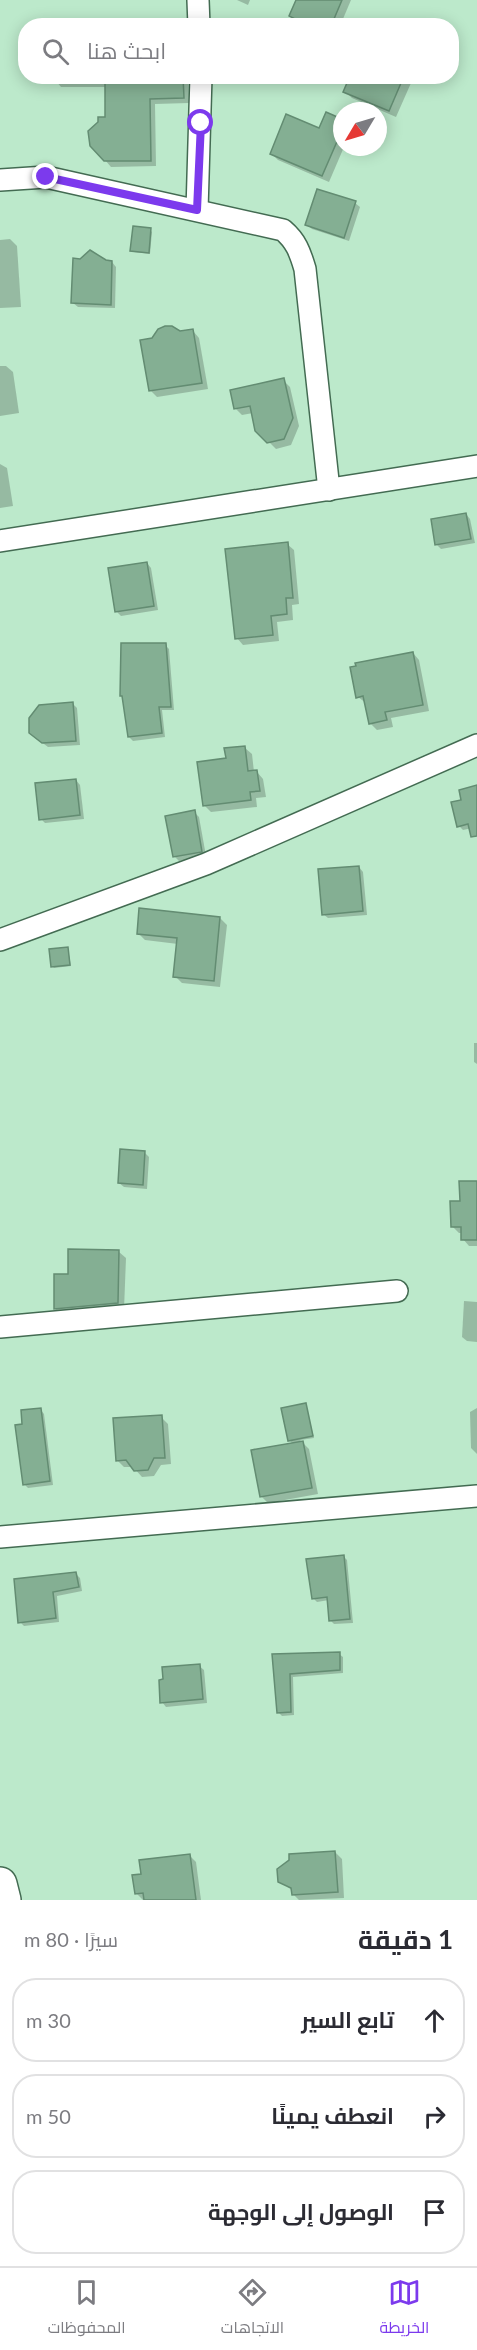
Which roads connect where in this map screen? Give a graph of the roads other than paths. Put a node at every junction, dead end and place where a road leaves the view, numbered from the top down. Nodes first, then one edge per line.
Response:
1 (198, 0) edge
2 (199, 18) edge
3 (201, 84) edge
4 (0, 180) edge
5 (197, 210) junction
6 (477, 466) edge
7 (329, 490) junction
8 (0, 541) edge
9 (477, 745) edge
10 (0, 940) edge
11 (397, 1291) dead end
12 (0, 1326) edge
13 (477, 1496) edge
14 (0, 1538) edge
15 (0, 1884) edge
16 (4, 1900) edge

1 - 2 street
3 - 5 street
4 - 5 street
5 - 7 street
6 - 7 street
7 - 8 street
9 - 10 street
11 - 12 street
13 - 14 street
15 - 16 highway

